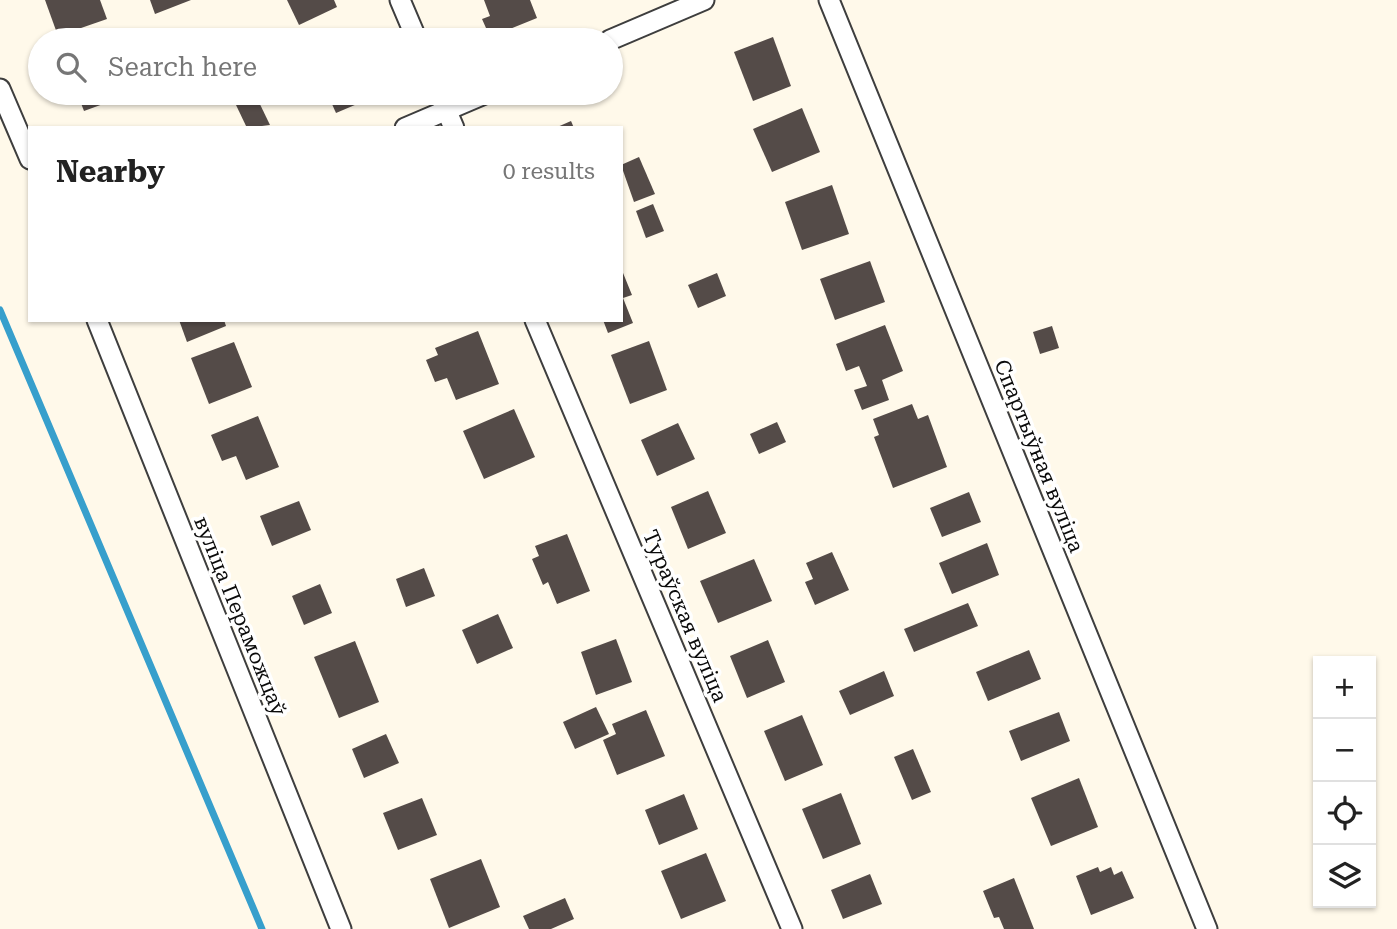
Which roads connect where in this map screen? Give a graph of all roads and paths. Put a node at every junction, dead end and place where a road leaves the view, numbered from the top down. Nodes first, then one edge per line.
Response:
1 (400, 0) edge
2 (704, 0) edge
3 (829, 0) edge
4 (412, 28) edge
5 (623, 34) edge
6 (0, 89) edge
7 (446, 110) edge
8 (410, 126) edge
9 (28, 154) edge
10 (98, 322) edge
11 (536, 322) edge
12 (341, 929) edge
13 (792, 929) edge
14 (1207, 929) edge

1 - 4 street
2 - 5 street
3 - 14 street, Спартыўная вуліца
6 - 9 street
7 - 8 street
10 - 12 street, вуліца Пераможцаў
11 - 13 street, Тураўская вуліца

